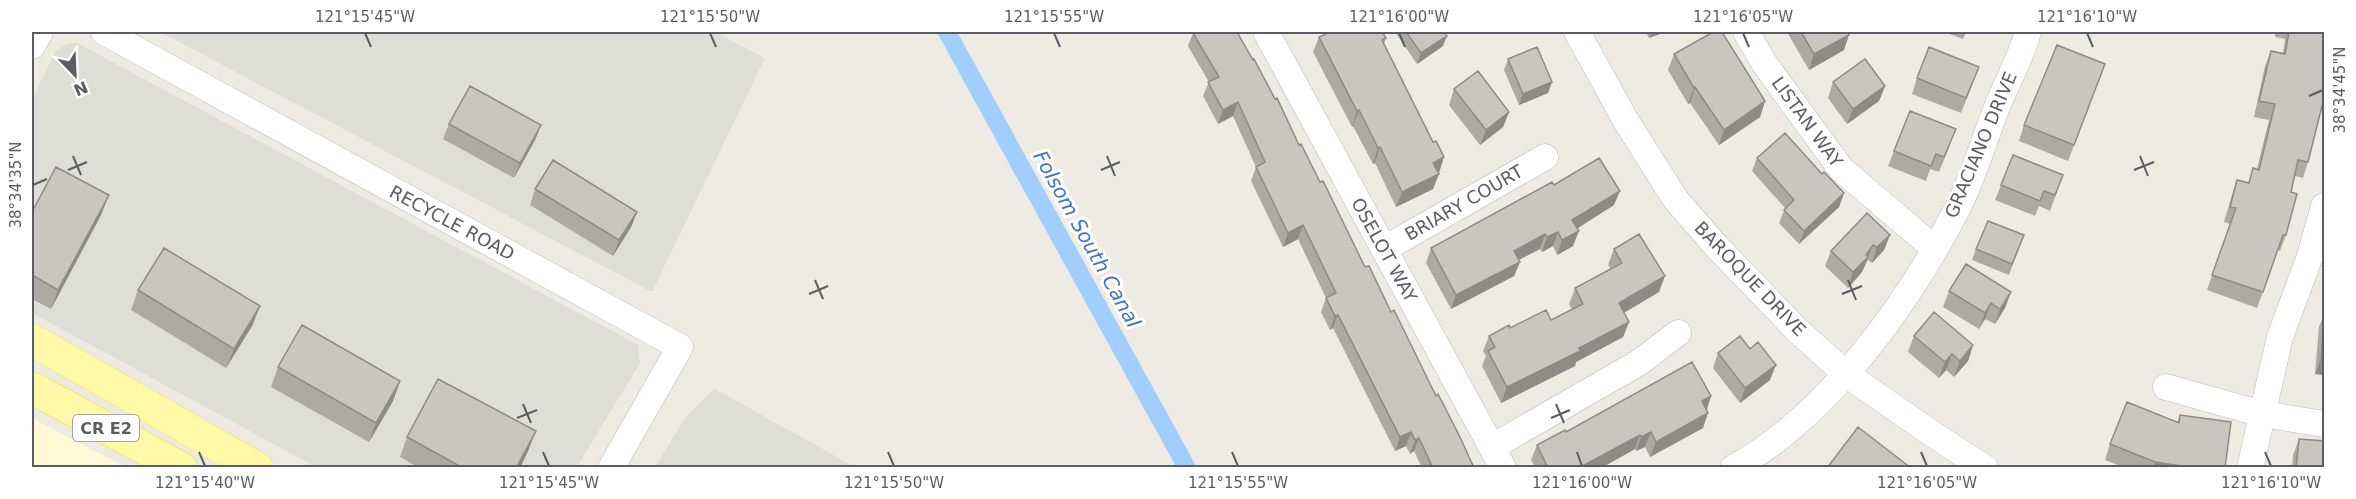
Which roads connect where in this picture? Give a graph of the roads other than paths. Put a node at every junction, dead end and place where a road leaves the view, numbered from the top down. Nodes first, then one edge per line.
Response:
1 (40, 32) edge
2 (104, 32) edge
3 (1577, 32) edge
4 (1746, 32) edge
5 (2028, 32) edge
6 (1276, 35) edge
7 (32, 46) edge
8 (1545, 157) dead end
9 (2325, 206) edge
10 (1384, 249) junction
11 (1935, 249) junction
12 (1678, 333) dead end
13 (32, 340) edge
14 (1846, 374) junction
15 (2166, 387) dead end
16 (32, 388) edge
17 (2262, 414) junction
18 (2325, 424) edge
19 (1497, 458) edge
20 (1744, 465) edge
21 (181, 468) edge
22 (257, 468) edge
23 (611, 468) edge
24 (1985, 468) edge
25 (2250, 468) edge

1 - 7 street
2 - 23 street, RECYCLE ROAD
3 - 14 street, BAROQUE DRIVE
4 - 11 street, LISTAN WAY
5 - 11 street, GRACIANO DRIVE
6 - 10 street, OSELOT WAY
8 - 10 street, BRIARY COURT
9 - 17 street
10 - 19 street, OSELOT WAY
11 - 14 street, GRACIANO DRIVE
12 - 19 street
13 - 22 main road, CR E2
14 - 20 street, GRACIANO DRIVE
14 - 24 street, BAROQUE DRIVE
15 - 17 street
16 - 21 main road, CR E2
17 - 18 street
17 - 25 street

